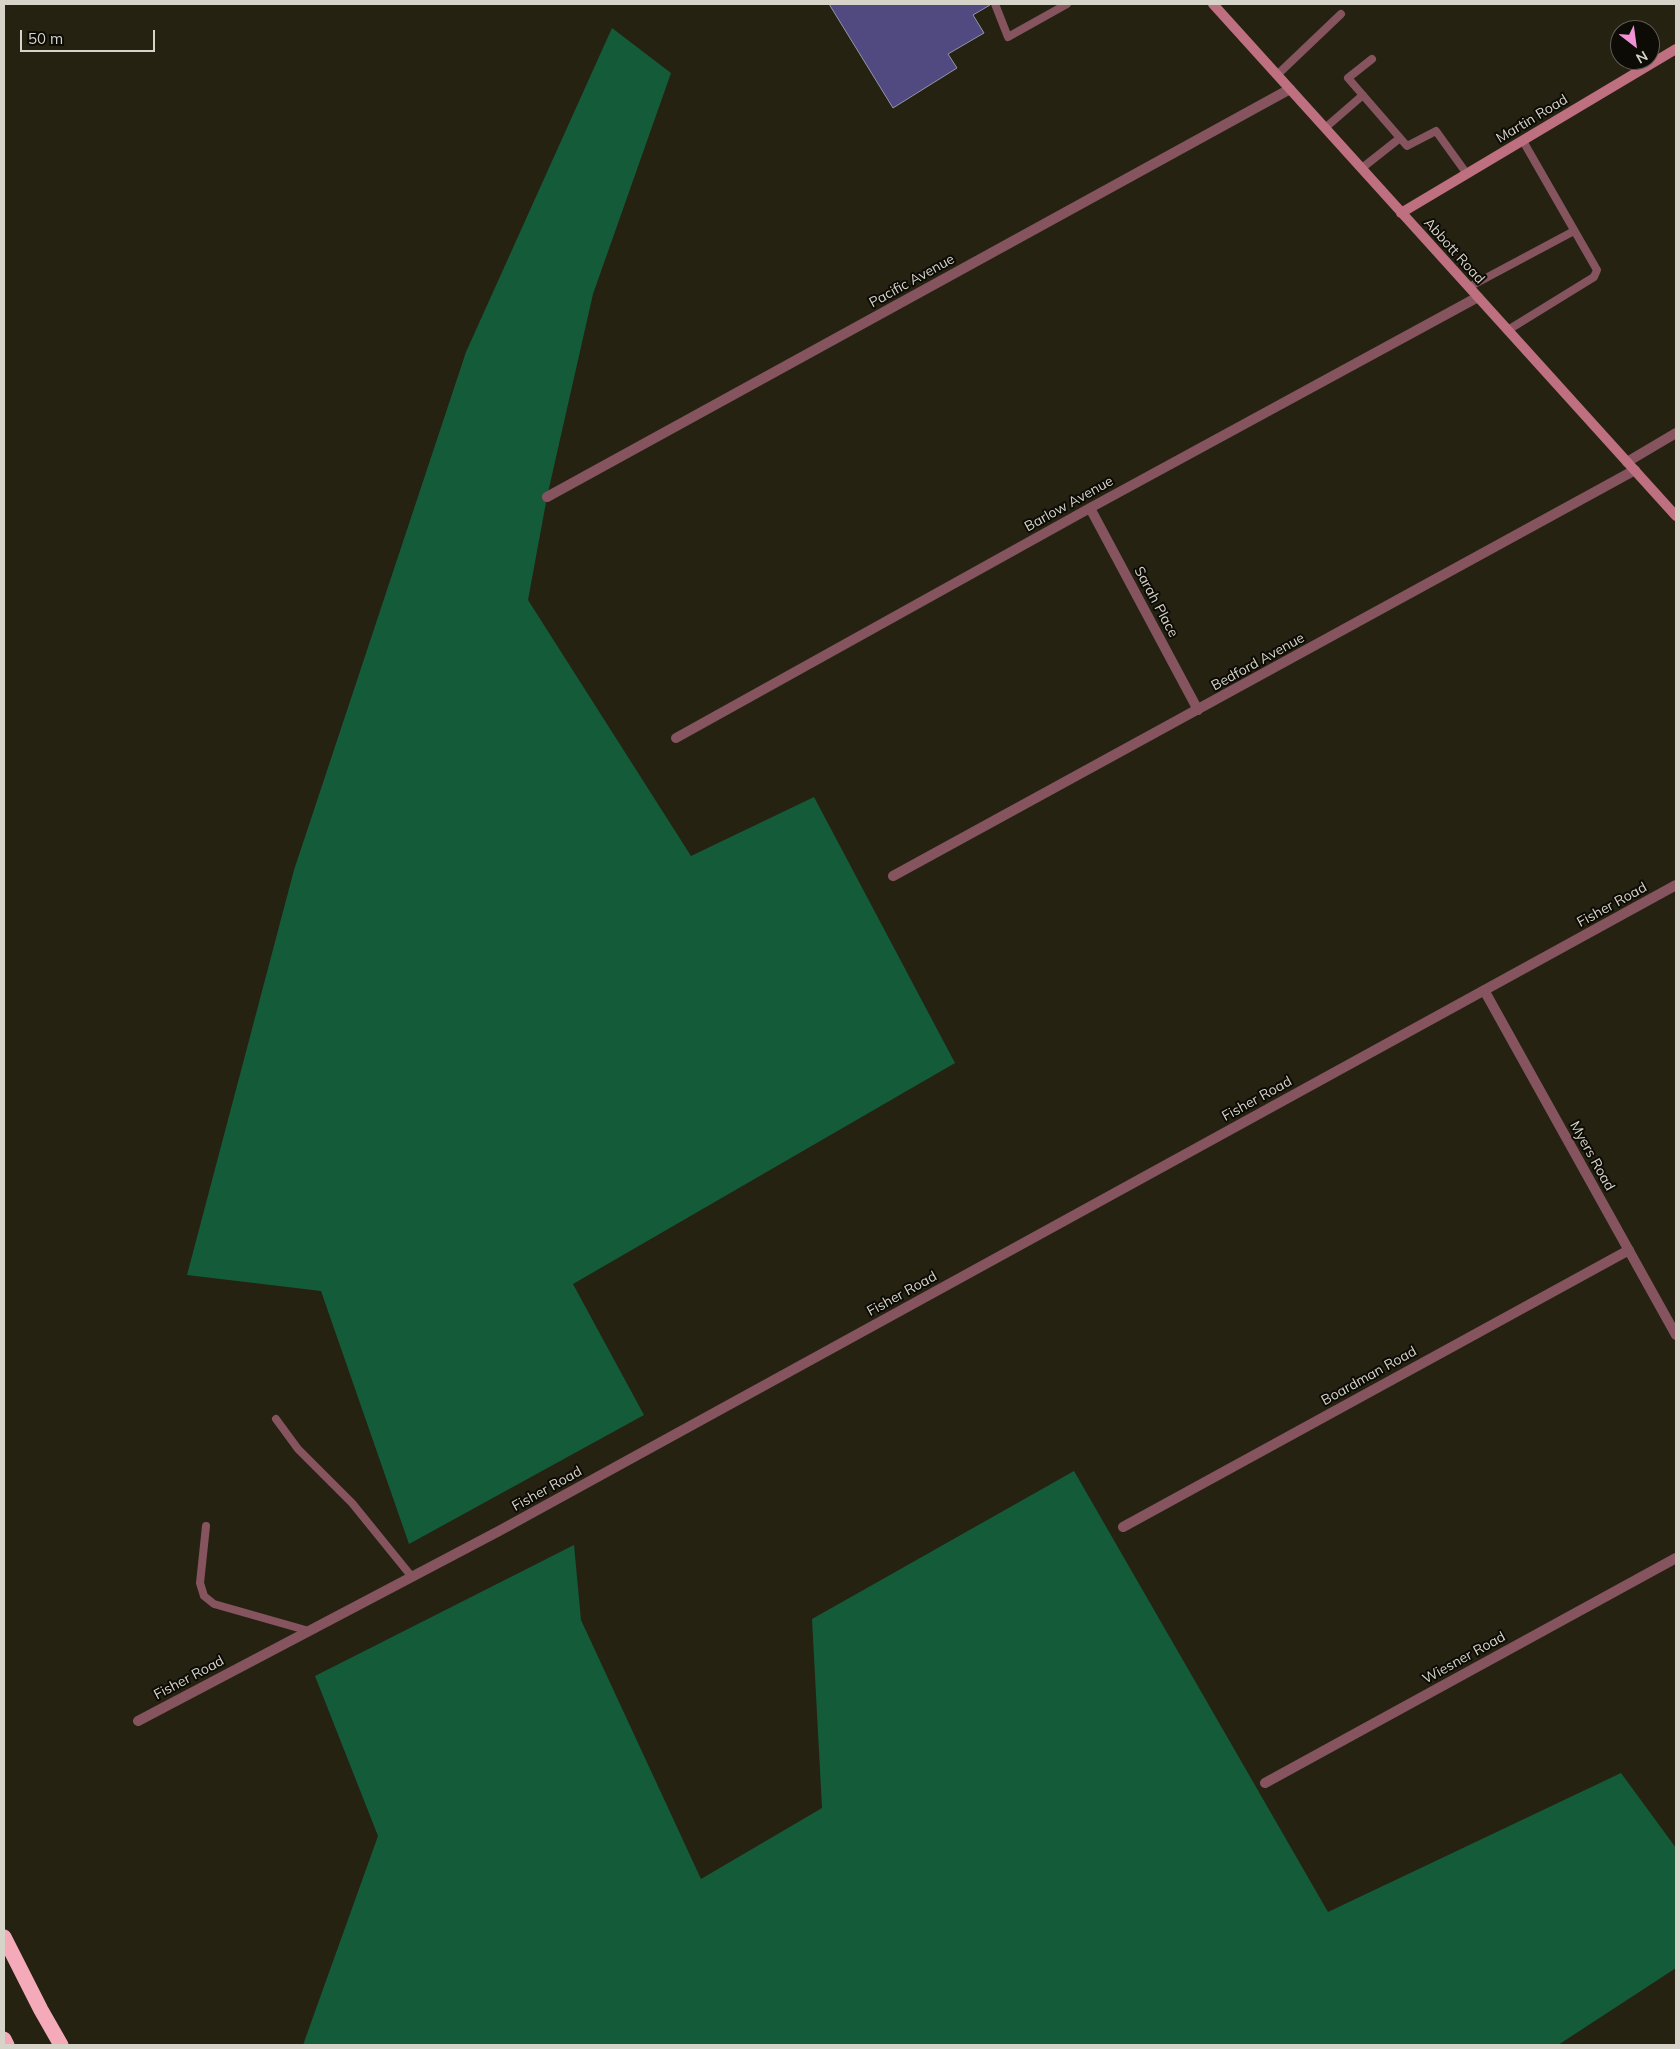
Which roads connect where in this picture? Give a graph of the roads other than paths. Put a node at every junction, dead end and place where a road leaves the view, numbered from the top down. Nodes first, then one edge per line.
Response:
1 (995, 4) edge
2 (1067, 4) edge
3 (1213, 4) edge
4 (1341, 14) dead end
5 (1676, 49) edge
6 (1372, 59) dead end
7 (1277, 74) junction
8 (1290, 89) junction
9 (1363, 94) junction
10 (1325, 128) junction
11 (1400, 138) junction
12 (1523, 140) junction
13 (1362, 168) junction
14 (1467, 174) junction
15 (1402, 213) junction
16 (1574, 231) junction
17 (1469, 287) junction
18 (1478, 297) junction
19 (1508, 330) junction
20 (1676, 433) edge
21 (1628, 462) junction
22 (1635, 470) junction
23 (547, 497) dead end
24 (1090, 508) junction
25 (1676, 516) edge
26 (1198, 710) junction
27 (676, 738) dead end
28 (893, 876) dead end
29 (1676, 885) edge
30 (1484, 990) junction
31 (1629, 1250) junction
32 (1676, 1335) edge
33 (276, 1419) dead end
34 (206, 1526) dead end
35 (1123, 1527) dead end
36 (1676, 1558) edge
37 (412, 1577) junction
38 (309, 1631) junction
39 (138, 1721) dead end
40 (1265, 1783) dead end
41 (4, 1937) edge
42 (4, 2039) edge
43 (7, 2045) edge
44 (61, 2045) edge

1 - 2 lane
3 - 7 street, Abbott Road
4 - 7 lane
5 - 12 street, Martin Road
6 - 9 lane
7 - 8 street, Abbott Road
8 - 10 street, Abbott Road
8 - 23 street, Pacific Avenue
9 - 10 lane
9 - 11 lane
10 - 13 street, Abbott Road
11 - 13 lane
11 - 14 lane
12 - 14 street, Martin Road
12 - 16 lane
13 - 15 street, Abbott Road
14 - 15 street, Martin Road
15 - 17 street, Abbott Road
16 - 17 lane
16 - 19 lane
17 - 18 street, Abbott Road
18 - 19 street, Abbott Road
18 - 24 street, Barlow Avenue
19 - 21 street, Abbott Road
20 - 21 street
21 - 22 street, Abbott Road
22 - 25 street, Abbott Road
22 - 26 street, Bedford Avenue
24 - 26 street, Sarah Place
24 - 27 street, Barlow Avenue
26 - 28 street, Bedford Avenue
29 - 30 street, Fisher Road
30 - 31 street, Myers Road
30 - 37 street, Fisher Road
31 - 32 street, Myers Road
31 - 35 street, Boardman Road
33 - 37 lane
34 - 38 lane
36 - 40 street, Wiesner Road
37 - 38 street, Fisher Road
38 - 39 street, Fisher Road
41 - 44 highway
42 - 43 highway

